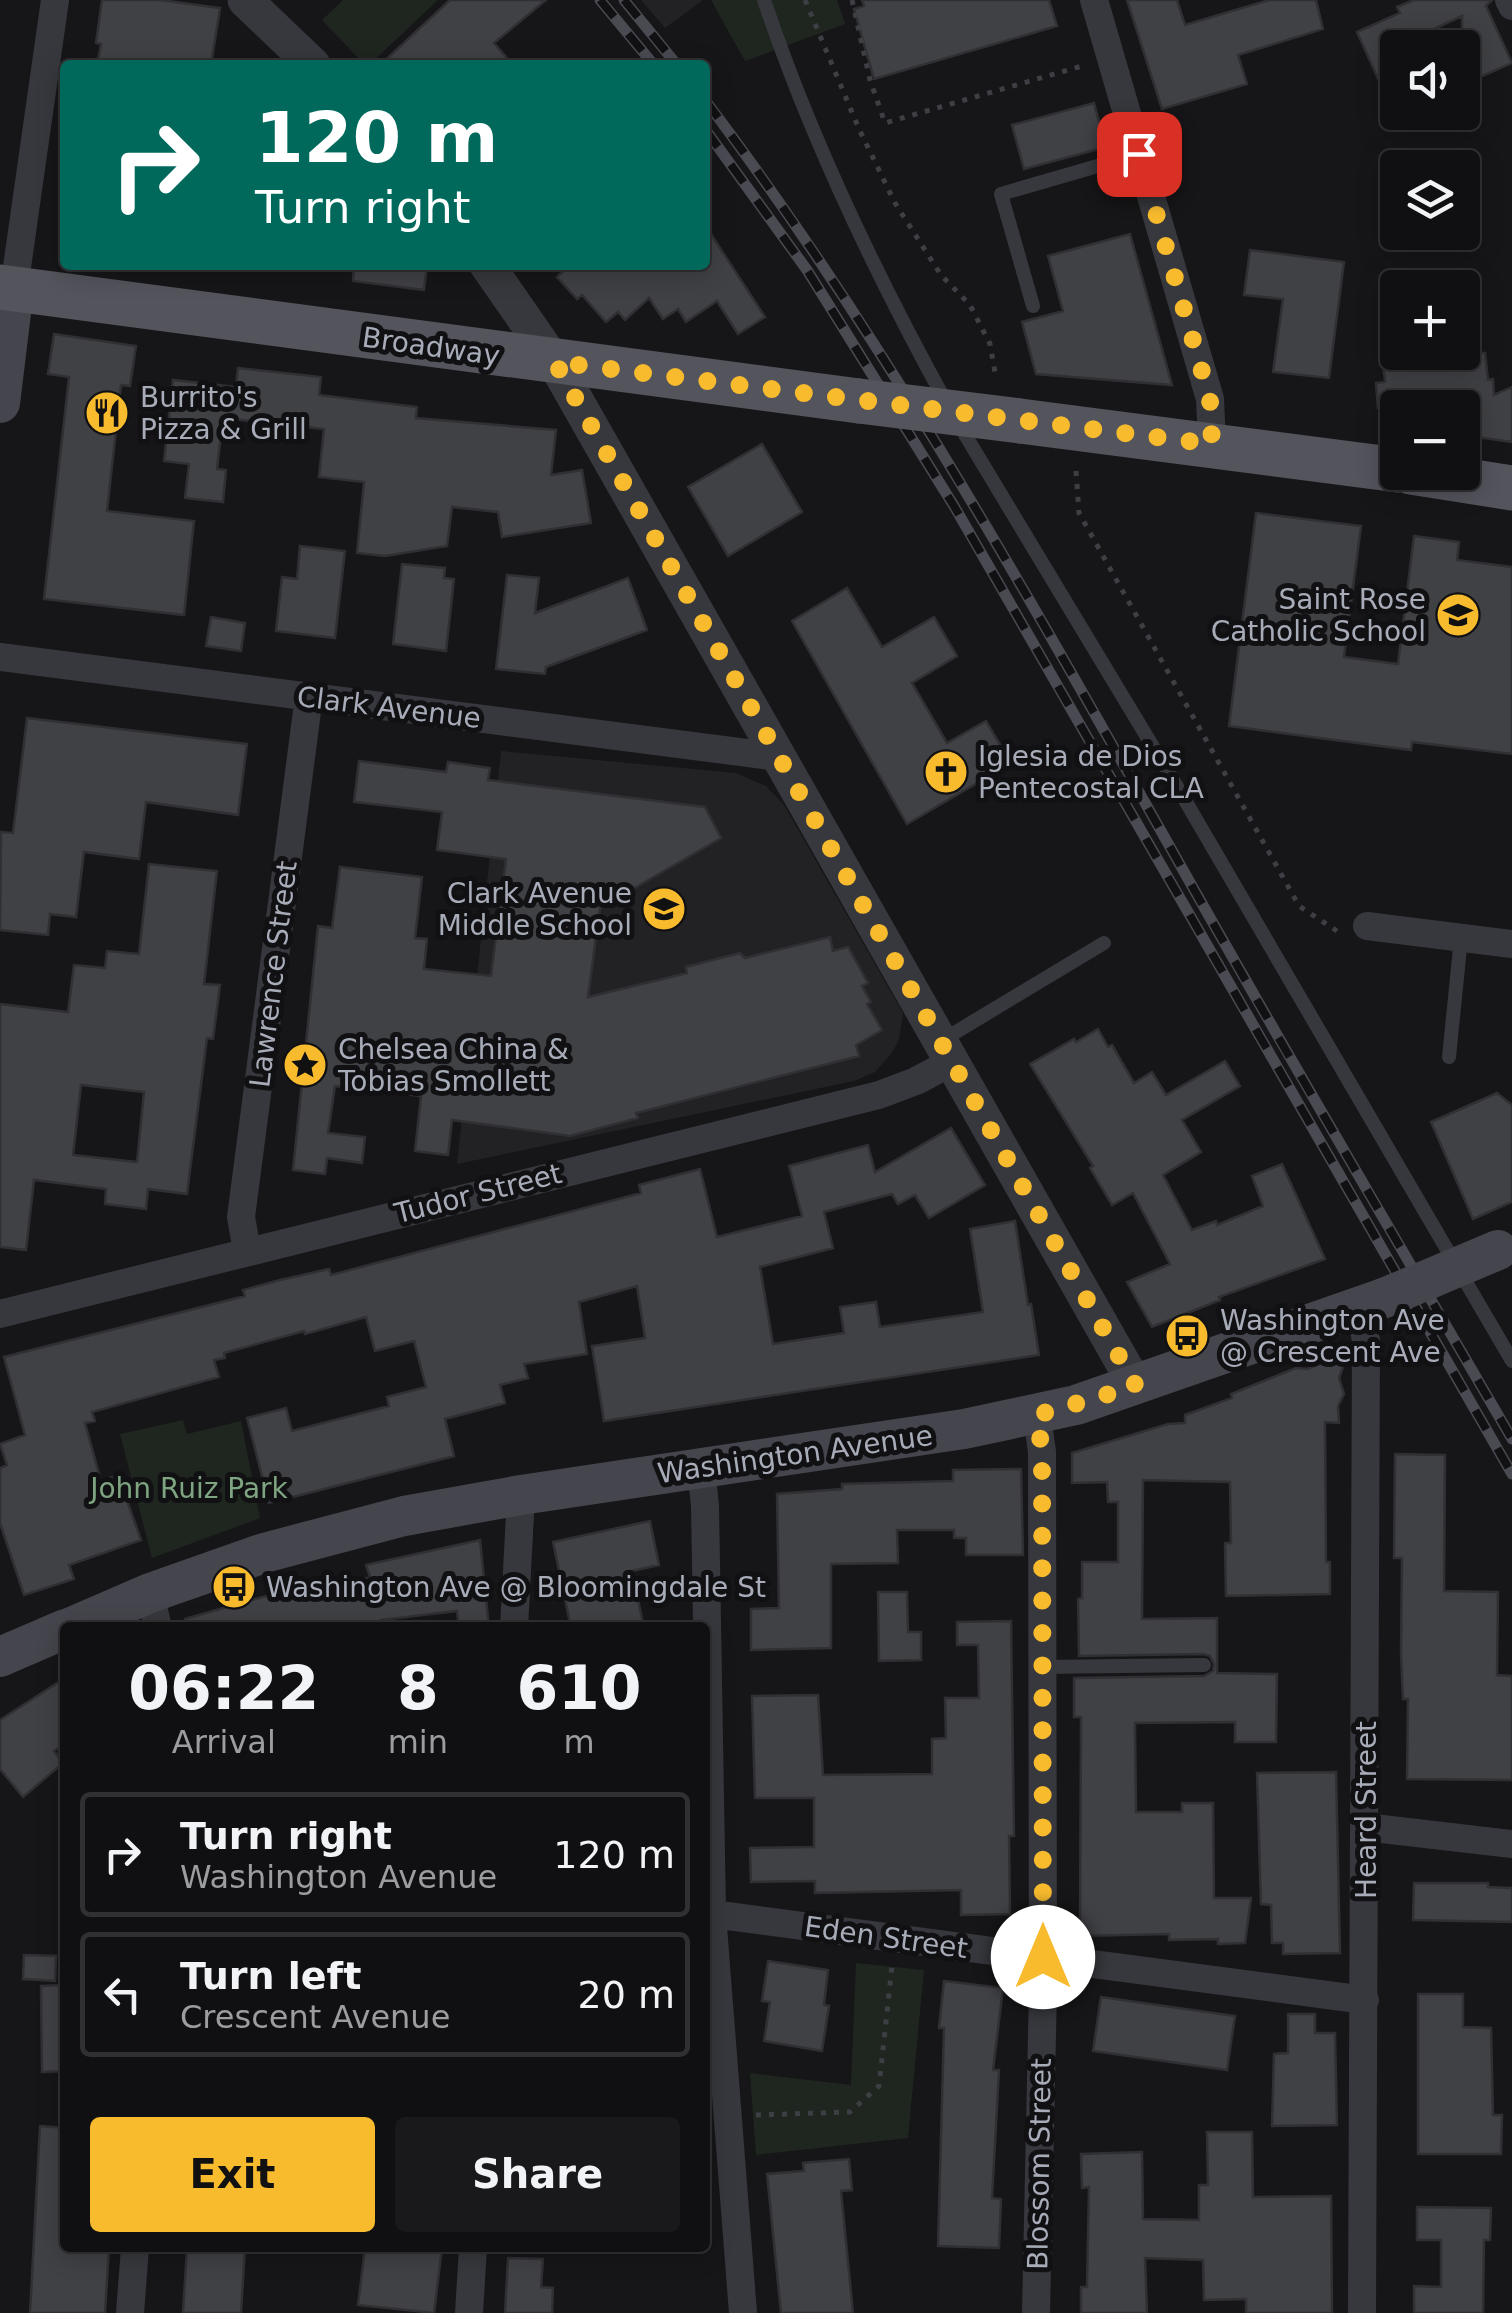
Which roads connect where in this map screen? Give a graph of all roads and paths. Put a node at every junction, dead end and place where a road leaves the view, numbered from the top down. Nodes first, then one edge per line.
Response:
1 (54, 0) edge
2 (245, 0) edge
3 (764, 0) edge
4 (806, 0) edge
5 (852, 0) edge
6 (1094, 0) edge
7 (1111, 57) junction
8 (308, 60) edge
9 (1139, 154) junction
10 (491, 270) edge
11 (7, 287) edge
12 (1034, 306) dead end
13 (555, 362) junction
14 (996, 378) dead end
15 (0, 403) edge
16 (1212, 444) junction
17 (1380, 467) edge
18 (1076, 471) dead end
19 (1480, 483) edge
20 (1512, 488) edge
21 (0, 656) edge
22 (308, 696) junction
23 (778, 757) junction
24 (1316, 920) dead end
25 (1367, 926) dead end
26 (1461, 938) junction
27 (1104, 943) dead end
28 (1512, 944) edge
29 (946, 1052) junction
30 (1450, 1057) dead end
31 (1505, 1247) edge
32 (247, 1251) junction
33 (1372, 1303) junction
34 (0, 1314) edge
35 (1512, 1362) edge
36 (1136, 1386) junction
37 (1037, 1415) junction
38 (701, 1467) junction
39 (521, 1495) junction
40 (154, 1610) edge
41 (96, 1622) edge
42 (514, 1622) edge
43 (706, 1622) edge
44 (60, 1631) edge
45 (0, 1657) edge
46 (1204, 1666) dead end
47 (1041, 1667) junction
48 (1366, 1827) junction
49 (1512, 1844) edge
50 (710, 1913) edge
51 (710, 1932) edge
52 (895, 1938) junction
53 (1043, 1957) junction
54 (1365, 2000) junction
55 (729, 2116) junction
56 (134, 2252) edge
57 (473, 2252) edge
58 (130, 2313) edge
59 (469, 2313) edge
60 (743, 2313) edge
61 (1036, 2313) edge
62 (1362, 2313) edge

1 - 11 street
2 - 8 street
3 - 35 lane
4 - 14 path
5 - 7 path
6 - 7 street
7 - 9 street
9 - 12 lane
9 - 16 street
10 - 13 street
11 - 13 main road, Broadway
11 - 15 main road
13 - 16 main road, Broadway, bridge
13 - 23 street
16 - 17 main road, Broadway
18 - 24 path
19 - 20 main road
21 - 22 street, Clark Avenue
22 - 23 street, Clark Avenue
22 - 32 street, Lawrence Street
23 - 29 street
25 - 26 street
26 - 28 street
26 - 30 lane
27 - 29 lane
29 - 32 street, Tudor Street
29 - 36 street
31 - 33 main road, Washington Avenue, bridge
32 - 34 street, Tudor Street
33 - 36 main road, Washington Avenue
33 - 48 street, Heard Street
36 - 37 main road, Washington Avenue
37 - 38 main road, Washington Avenue
37 - 47 street, Blossom Street
38 - 39 main road, Washington Avenue
38 - 43 street
39 - 40 main road, Washington Avenue
39 - 42 street
40 - 41 main road, Washington Avenue
44 - 45 main road, Washington Avenue
46 - 47 lane
47 - 53 street, Blossom Street
48 - 49 street
48 - 54 street, Heard Street
50 - 52 street, Eden Street
51 - 55 street
52 - 53 street, Eden Street
52 - 55 path
53 - 54 street, Eden Street
53 - 61 street, Blossom Street
54 - 62 street, Heard Street
55 - 60 street
56 - 58 street
57 - 59 street

